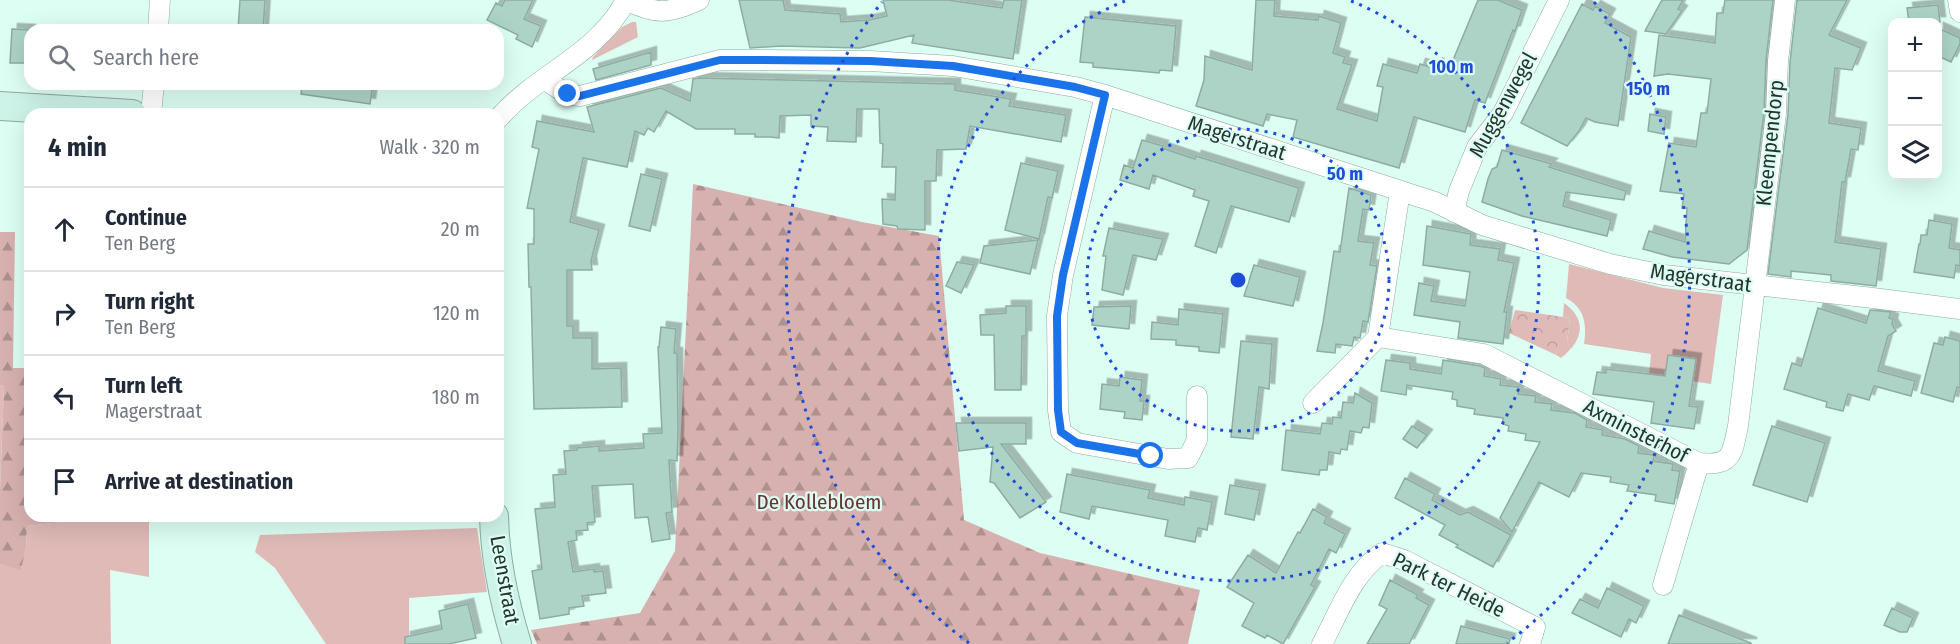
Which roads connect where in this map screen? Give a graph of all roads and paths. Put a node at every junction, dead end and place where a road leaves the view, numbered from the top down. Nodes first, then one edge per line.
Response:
1 (160, 0) edge
2 (626, 0) edge
3 (699, 0) edge
4 (1559, 0) edge
5 (1785, 0) edge
6 (1958, 0) edge
7 (1960, 12) edge
8 (158, 24) edge
9 (544, 79) junction
10 (154, 90) edge
11 (1105, 95) junction
12 (0, 106) edge
13 (33, 108) edge
14 (152, 108) edge
15 (504, 112) edge
16 (1400, 191) junction
17 (1454, 212) junction
18 (1755, 286) junction
19 (1960, 309) edge
20 (1378, 337) junction
21 (1197, 396) dead end
22 (1313, 404) dead end
23 (1699, 464) junction
24 (494, 522) edge
25 (1663, 585) dead end
26 (517, 644) edge
27 (1322, 644) edge
28 (1530, 644) edge

1 - 8 street
2 - 3 street
2 - 9 street
4 - 17 street, Muggenwegel
5 - 18 street, Kleempendorp
6 - 7 street
9 - 11 street, Magerstraat
9 - 15 street
10 - 14 street
11 - 16 street, Magerstraat
11 - 21 street
12 - 13 street
16 - 17 street, Magerstraat
16 - 20 street
17 - 18 street, Magerstraat
18 - 19 street, Magerstraat
18 - 23 street, Axminsterhof
20 - 22 street
20 - 23 street, Axminsterhof
23 - 25 street
24 - 26 street, Leenstraat
27 - 28 street, Park ter Heide

